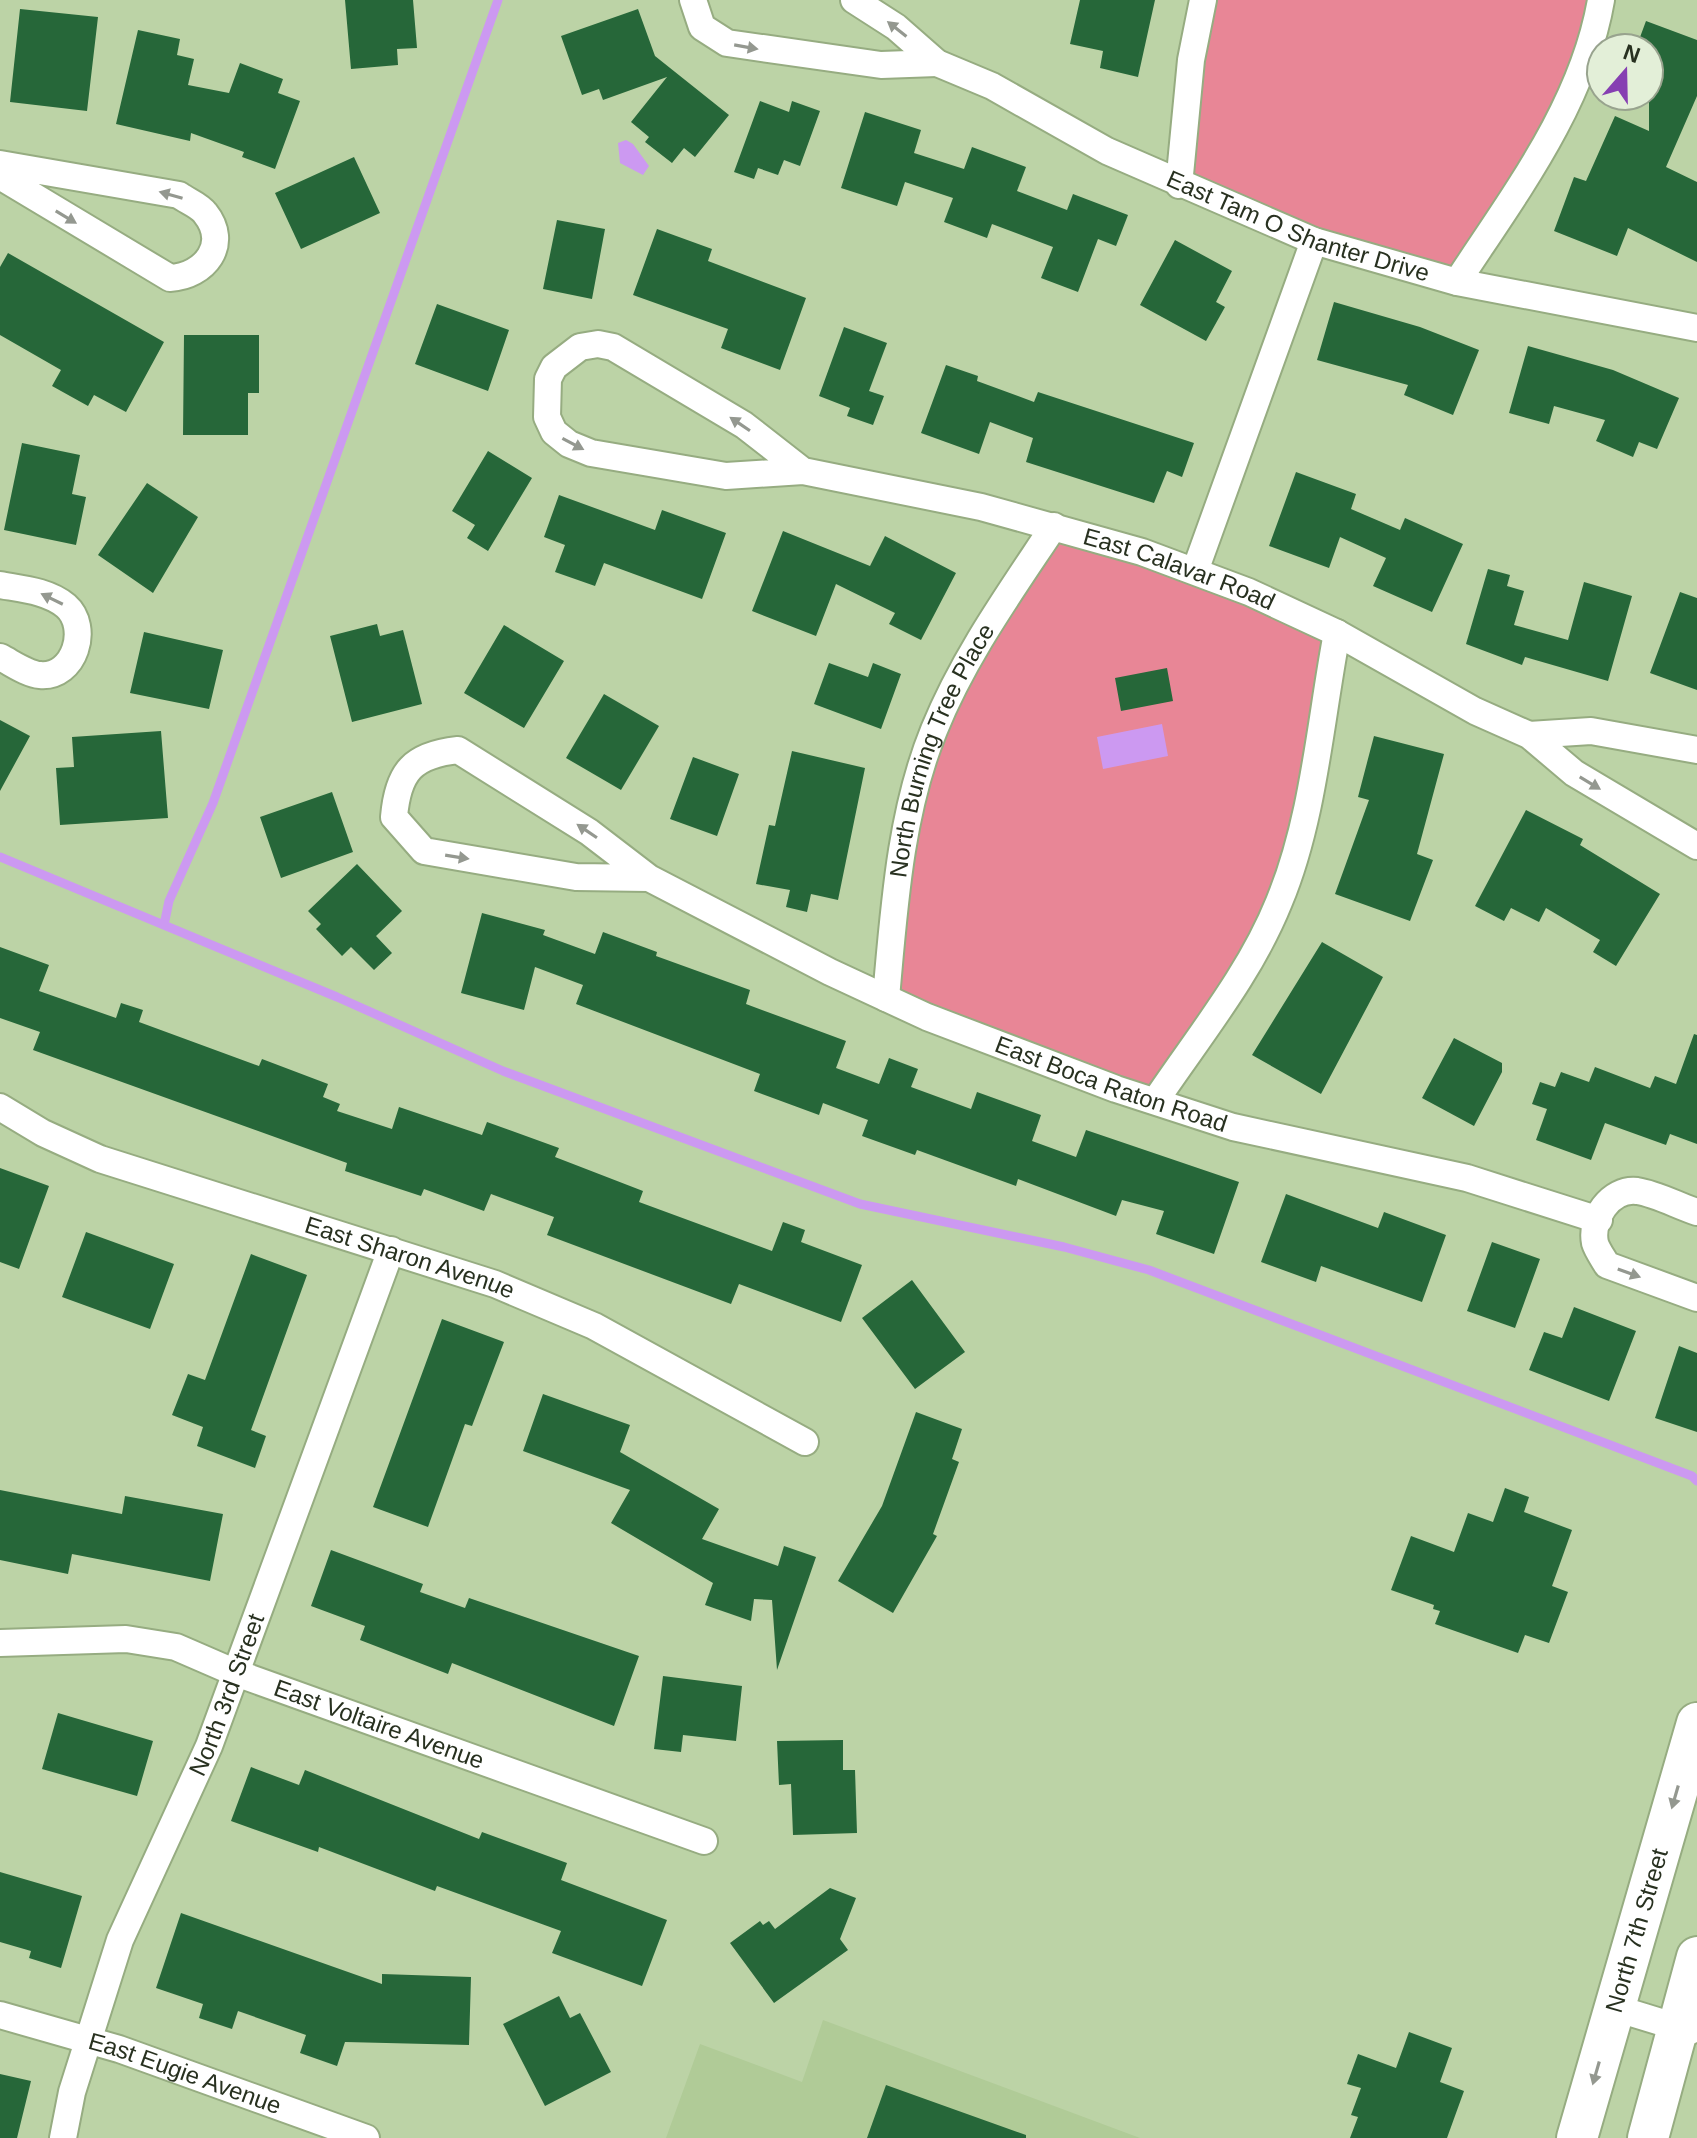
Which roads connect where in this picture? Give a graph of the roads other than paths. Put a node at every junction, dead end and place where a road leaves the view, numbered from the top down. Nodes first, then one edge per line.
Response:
1 (693, 0) edge
2 (854, 0) edge
3 (1203, 0) edge
4 (1601, 0) edge
5 (937, 63) junction
6 (0, 164) edge
7 (0, 176) edge
8 (1179, 185) junction
9 (1314, 241) junction
10 (1457, 282) junction
11 (1692, 332) edge
12 (803, 471) junction
13 (1054, 526) junction
14 (1195, 571) junction
15 (0, 585) edge
16 (1337, 633) junction
17 (0, 657) edge
18 (1529, 735) junction
19 (1697, 750) edge
20 (1697, 846) edge
21 (649, 878) junction
22 (886, 998) junction
23 (1156, 1100) junction
24 (0, 1107) edge
25 (1697, 1212) edge
26 (1599, 1220) junction
27 (391, 1250) junction
28 (1697, 1298) edge
29 (805, 1442) dead end
30 (0, 1643) edge
31 (236, 1673) junction
32 (1697, 1723) edge
33 (704, 1841) dead end
34 (1697, 1957) edge
35 (1615, 2008) junction
36 (0, 2015) edge
37 (1688, 2030) edge
38 (88, 2040) junction
39 (63, 2138) edge
40 (366, 2138) edge
41 (1577, 2138) edge
42 (1648, 2138) edge

1 -> 5 street, East Tam O Shanter Drive
5 -> 2 street, East Tam O Shanter Drive
3 - 8 street
4 - 10 street
5 - 8 street, East Tam O Shanter Drive
7 -> 6 street
8 - 9 street, East Tam O Shanter Drive
9 - 10 street, East Tam O Shanter Drive
9 - 14 street
10 - 11 street, East Tam O Shanter Drive
12 -> 12 street, East Calavar Road
12 - 13 street, East Calavar Road
13 - 14 street, East Calavar Road
13 - 22 street, North Burning Tree Place
14 - 16 street, East Calavar Road
17 -> 15 street
16 - 18 street, East Calavar Road
16 - 23 street
18 - 19 street, East Calavar Road
18 -> 20 street, East Calavar Road
21 -> 21 street, East Boca Raton Road
21 - 22 street, East Boca Raton Road
22 - 23 street, East Boca Raton Road
23 - 26 street, East Boca Raton Road
24 - 27 street, East Sharon Avenue
25 - 26 street
26 -> 28 street
27 - 29 street, East Sharon Avenue
27 - 31 street, North 3rd Street
30 - 31 street, East Voltaire Avenue
31 - 33 street, East Voltaire Avenue
31 - 38 street, North 3rd Street
32 -> 35 main road, North 7th Street
34 - 37 main road
35 - 37 street
35 -> 41 main road, North 7th Street
36 - 38 street, East Eugie Avenue
37 - 42 main road
38 - 39 street, North 3rd Street
38 - 40 street, East Eugie Avenue

